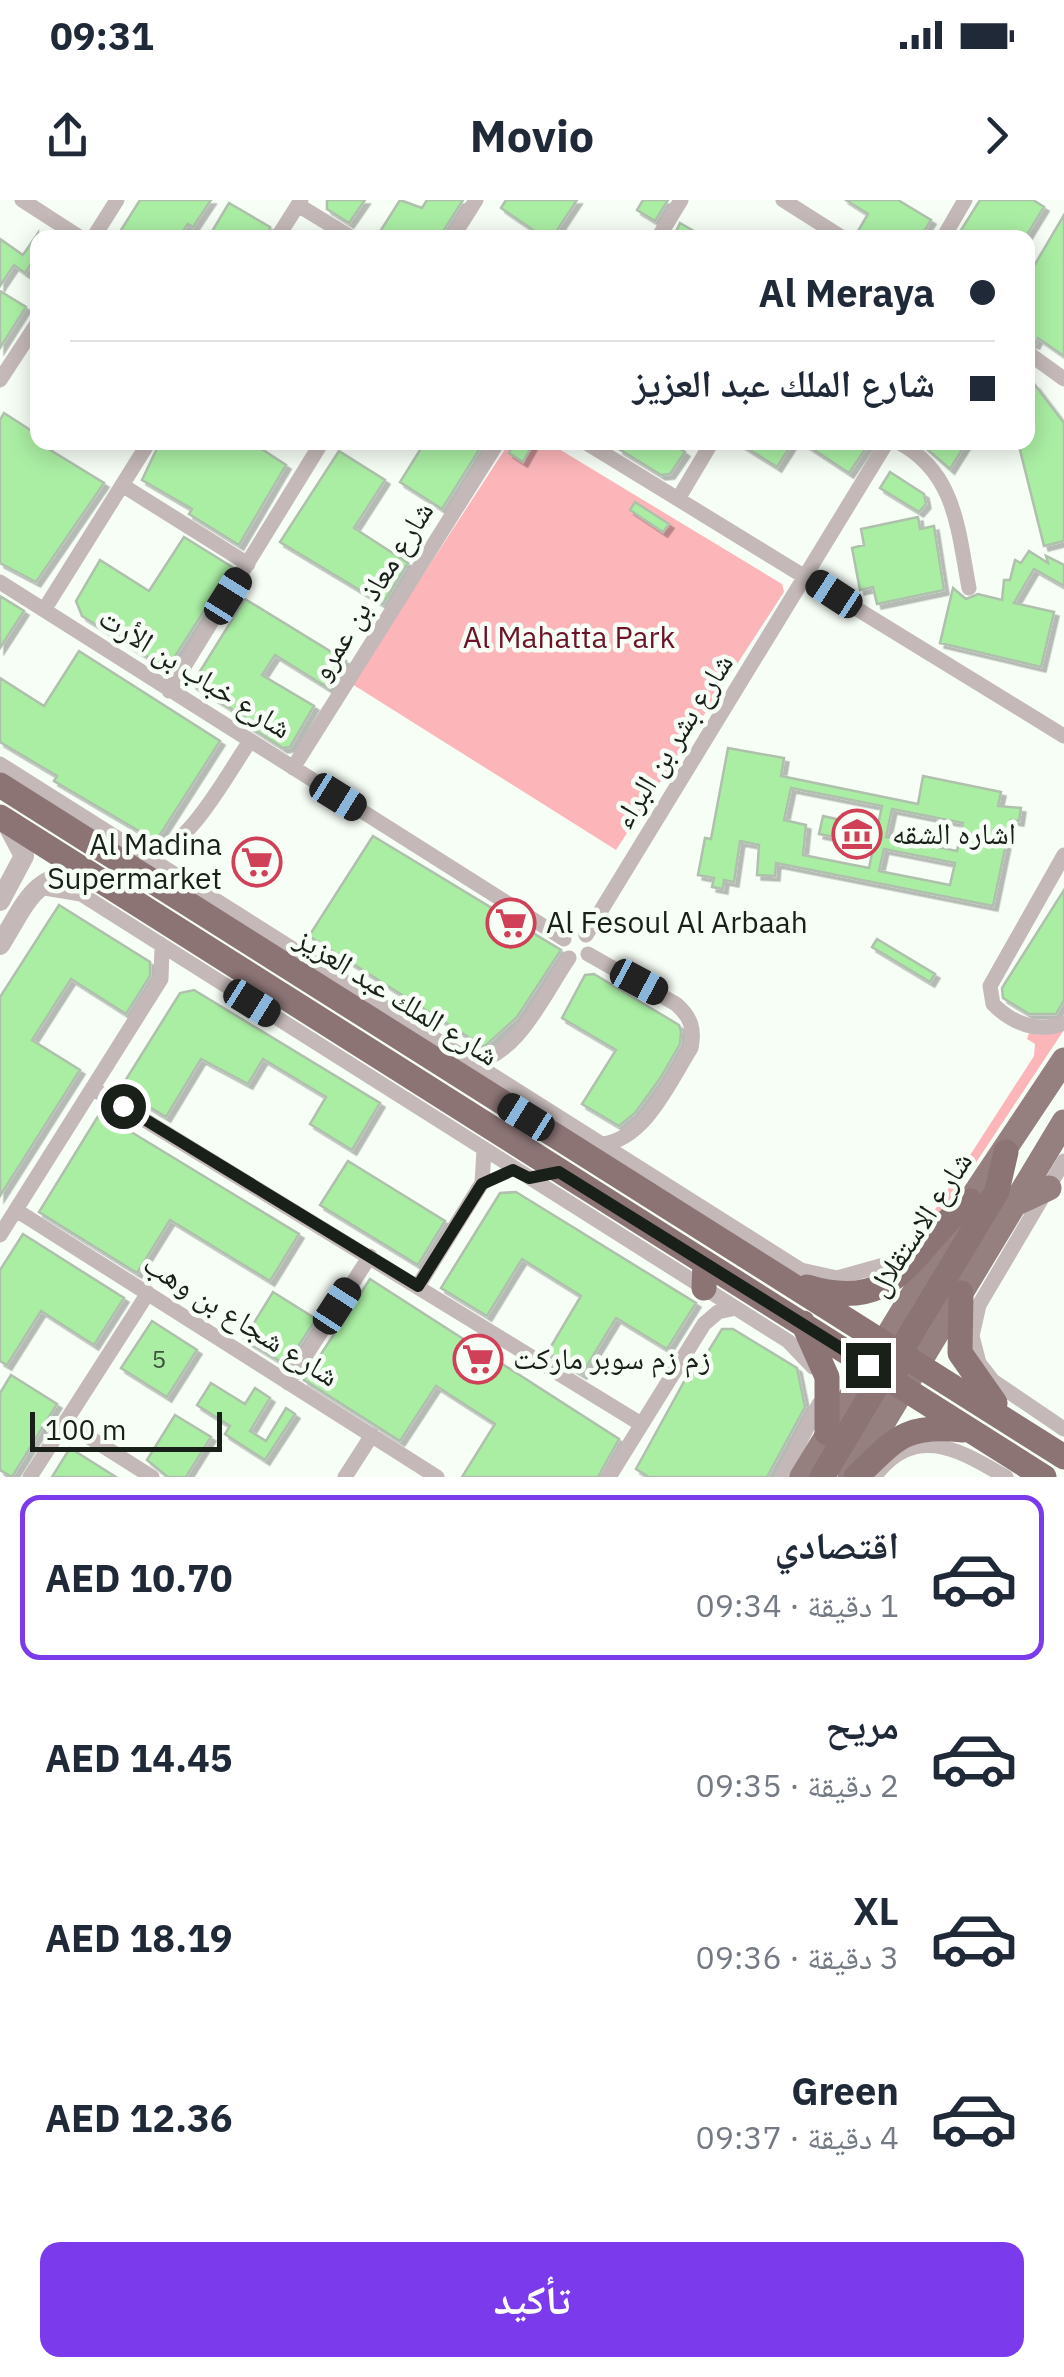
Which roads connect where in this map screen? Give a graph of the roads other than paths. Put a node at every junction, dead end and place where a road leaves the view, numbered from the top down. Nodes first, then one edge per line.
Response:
1 (22, 200) edge
2 (117, 200) edge
3 (476, 200) edge
4 (681, 200) edge
5 (783, 200) edge
6 (966, 200) edge
7 (299, 203) edge
8 (69, 230) edge
9 (97, 230) edge
10 (283, 230) edge
11 (340, 230) edge
12 (457, 230) edge
13 (663, 230) edge
14 (830, 230) edge
15 (948, 230) edge
16 (30, 334) edge
17 (1035, 359) edge
18 (1064, 379) edge
19 (0, 380) edge
20 (143, 450) edge
21 (317, 450) edge
22 (493, 450) edge
23 (597, 450) edge
24 (707, 450) edge
25 (882, 450) edge
26 (910, 450) edge
27 (122, 485) junction
28 (678, 499) junction
29 (248, 564) junction
30 (806, 576) junction
31 (0, 582) edge
32 (970, 588) dead end
33 (44, 610) junction
34 (169, 691) junction
35 (1064, 736) edge
36 (250, 741) junction
37 (293, 768) junction
38 (2, 772) edge
39 (2, 818) edge
40 (183, 837) junction
41 (145, 856) junction
42 (1064, 856) edge
43 (91, 874) junction
44 (39, 887) junction
45 (181, 888) junction
46 (5, 893) edge
47 (162, 934) junction
48 (586, 935) junction
49 (5, 937) edge
50 (564, 938) junction
51 (588, 954) junction
52 (568, 958) junction
53 (192, 966) junction
54 (322, 978) junction
55 (162, 979) junction
56 (1064, 1023) edge
57 (507, 1048) junction
58 (368, 1052) junction
59 (341, 1059) junction
60 (1064, 1060) edge
61 (472, 1062) junction
62 (508, 1086) junction
63 (94, 1088) junction
64 (1064, 1122) edge
65 (639, 1126) junction
66 (602, 1144) junction
67 (484, 1150) junction
68 (1006, 1152) junction
69 (1064, 1160) edge
70 (636, 1166) junction
71 (559, 1172) junction
72 (521, 1174) junction
73 (482, 1184) junction
74 (1049, 1188) junction
75 (650, 1196) junction
76 (970, 1201) junction
77 (1015, 1204) junction
78 (16, 1210) junction
79 (0, 1235) edge
80 (926, 1249) junction
81 (370, 1256) junction
82 (705, 1276) junction
83 (784, 1279) junction
84 (418, 1286) junction
85 (148, 1293) junction
86 (961, 1293) junction
87 (736, 1308) junction
88 (802, 1323) junction
89 (704, 1324) junction
90 (900, 1352) junction
91 (885, 1376) junction
92 (288, 1382) junction
93 (65, 1422) junction
94 (641, 1424) junction
95 (1014, 1426) junction
96 (820, 1428) junction
97 (1064, 1429) edge
98 (970, 1430) junction
99 (372, 1436) junction
100 (1064, 1457) edge
101 (1008, 1469) edge
102 (30, 1477) edge
103 (152, 1477) edge
104 (344, 1477) edge
105 (437, 1477) edge
106 (608, 1477) edge
107 (782, 1477) edge
108 (802, 1477) edge
109 (822, 1477) edge
110 (853, 1477) edge
111 (874, 1477) edge
112 (1044, 1477) edge

1 - 8 street
2 - 9 street
3 - 12 street
4 - 13 street
5 - 14 street
6 - 15 street
7 - 10 street
7 - 11 street
16 - 19 street
17 - 18 street
20 - 27 street
21 - 29 street
22 - 37 street, شارع معاذ بن عمرو
23 - 28 street
24 - 28 street
25 - 30 street, شارع بشر بن البراء
26 - 32 street
27 - 29 street
27 - 33 street
28 - 30 street
29 - 34 street
30 - 35 street
30 - 48 street, شارع بشر بن البراء
31 - 33 street, شارع خباب بن الأرت
33 - 34 street, شارع خباب بن الأرت
34 - 36 street, شارع خباب بن الأرت
36 - 37 street, شارع خباب بن الأرت
36 - 40 street
37 - 50 street, شارع خباب بن الأرت
38 - 41 street, شارع الملك عبد العزيز
38 - 45 highway, شارع الملك عبد العزيز
39 - 43 highway, شارع الملك عبد العزيز
39 - 46 street
40 - 41 street
40 - 45 street
41 - 45 street, شارع الملك عبد العزيز
42 - 56 street
43 - 44 street
43 - 47 highway, شارع الملك عبد العزيز
44 - 47 street, شارع الملك عبد العزيز
44 - 49 street
45 - 54 highway, شارع الملك عبد العزيز
46 - 49 street
47 - 53 street, شارع الملك عبد العزيز
47 - 55 street
47 - 58 highway, شارع الملك عبد العزيز
48 - 50 street
48 - 51 street
50 - 52 street
51 - 52 street
51 - 65 street
52 - 57 street
53 - 55 street
53 - 59 street, شارع الملك عبد العزيز
54 - 61 street, شارع الملك عبد العزيز
54 - 75 highway, شارع الملك عبد العزيز
55 - 63 street
57 - 61 street
57 - 62 street
58 - 59 highway
58 - 71 highway, شارع الملك عبد العزيز
59 - 67 street, شارع الملك عبد العزيز
60 - 68 main road, شارع الاستقلال
61 - 62 street, شارع الملك عبد العزيز
62 - 66 street, شارع الملك عبد العزيز
63 - 78 street
63 - 81 street
64 - 77 main road, شارع الاستقلال
65 - 66 street
65 - 70 street
66 - 70 street, شارع الملك عبد العزيز
67 - 72 street, شارع الملك عبد العزيز
67 - 73 street
68 - 76 main road, شارع الاستقلال
68 - 90 highway
69 - 74 street
70 - 75 street
70 - 80 street, شارع الملك عبد العزيز
71 - 72 highway
71 - 82 highway, شارع الملك عبد العزيز
72 - 73 street
72 - 82 street, شارع الملك عبد العزيز
73 - 84 street
74 - 77 main road
74 - 97 street
75 - 83 highway, شارع الملك عبد العزيز
76 - 80 highway
76 - 90 main road, شارع الاستقلال
77 - 86 main road, شارع الاستقلال
78 - 79 street
78 - 85 street, شارع شجاع بن وهب
80 - 83 highway
81 - 84 street
81 - 92 street
82 - 87 street, شارع الملك عبد العزيز
82 - 88 highway, شارع الملك عبد العزيز
82 - 89 street
83 - 90 highway, شارع الملك عبد العزيز
84 - 94 street
85 - 92 street, شارع شجاع بن وهب
85 - 93 street
86 - 90 main road, شارع الاستقلال
86 - 95 highway
87 - 89 street
87 - 96 street, شارع الملك عبد العزيز
88 - 91 highway, شارع الملك عبد العزيز
88 - 96 highway
89 - 94 street
90 - 91 highway
90 - 91 main road, شارع الاستقلال
90 - 95 highway, شارع الملك عبد العزيز
91 - 96 main road, شارع الاستقلال
91 - 98 highway, شارع الملك عبد العزيز
91 - 109 highway
91 - 110 main road, شارع الاستقلال
92 - 99 street, شارع شجاع بن وهب
93 - 102 street
93 - 103 street
94 - 106 street
95 - 100 highway, شارع الملك عبد العزيز
96 - 107 street, شارع الاستقلال
96 - 108 main road, شارع الاستقلال
98 - 101 highway, شارع الملك عبد العزيز
98 - 110 highway
99 - 104 street
99 - 105 street, شارع شجاع بن وهب
101 - 111 street
101 - 112 highway, شارع الملك عبد العزيز

